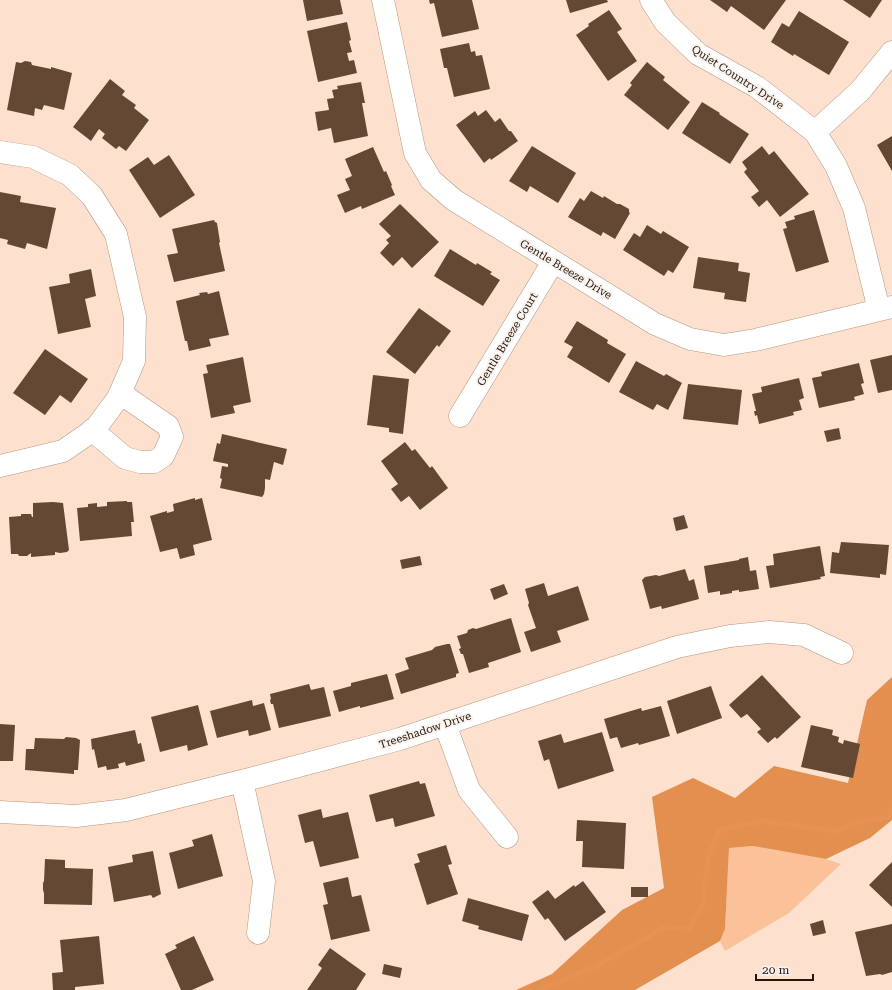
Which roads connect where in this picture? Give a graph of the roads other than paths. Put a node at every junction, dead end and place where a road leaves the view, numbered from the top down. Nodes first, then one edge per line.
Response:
1 (383, 0) edge
2 (650, 0) edge
3 (892, 52) edge
4 (815, 132) junction
5 (0, 152) edge
6 (553, 262) junction
7 (886, 309) edge
8 (120, 393) junction
9 (460, 416) dead end
10 (92, 430) junction
11 (0, 466) edge
12 (842, 653) dead end
13 (445, 724) junction
14 (242, 781) junction
15 (0, 812) edge
16 (507, 837) dead end
17 (258, 933) dead end

1 - 6 street, Gentle Breeze Drive
2 - 4 street, Quiet Country Drive
3 - 4 street
4 - 7 street, Quiet Country Drive
5 - 8 street
6 - 7 street, Gentle Breeze Drive
6 - 9 street, Gentle Breeze Court
8 - 10 street
8 - 10 street
10 - 11 street
12 - 13 street, Treeshadow Drive
13 - 14 street, Treeshadow Drive
13 - 16 street
14 - 15 street, Treeshadow Drive
14 - 17 street

